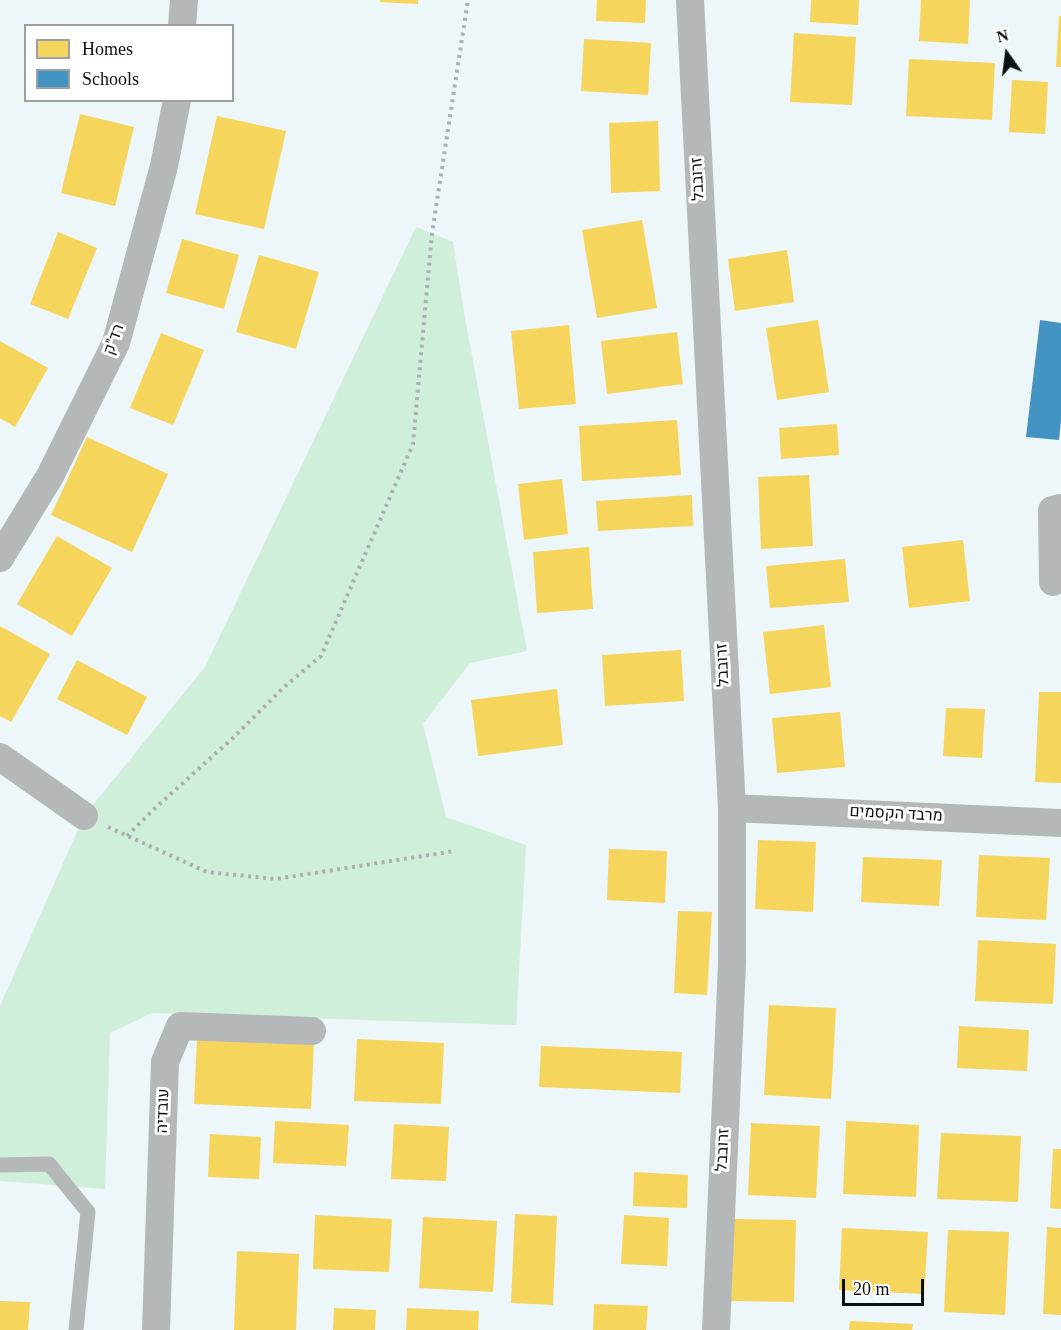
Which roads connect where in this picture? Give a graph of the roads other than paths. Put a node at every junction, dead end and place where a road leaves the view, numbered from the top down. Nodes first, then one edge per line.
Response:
1 (184, 0) edge
2 (690, 0) edge
3 (182, 24) edge
4 (177, 102) edge
5 (1061, 508) edge
6 (0, 558) edge
7 (1053, 582) dead end
8 (0, 758) edge
9 (732, 808) junction
10 (84, 816) road end
11 (1061, 823) edge
12 (312, 1031) dead end
13 (0, 1165) edge
14 (76, 1330) edge
15 (156, 1330) edge
16 (716, 1330) edge

1 - 3 street
2 - 9 street, זרובבל
4 - 6 street, רד"ק
5 - 7 street
8 - 10 street
9 - 11 street, מרבד הקסמים
9 - 16 street, זרובבל
12 - 15 street, עובדיה
13 - 14 lane

